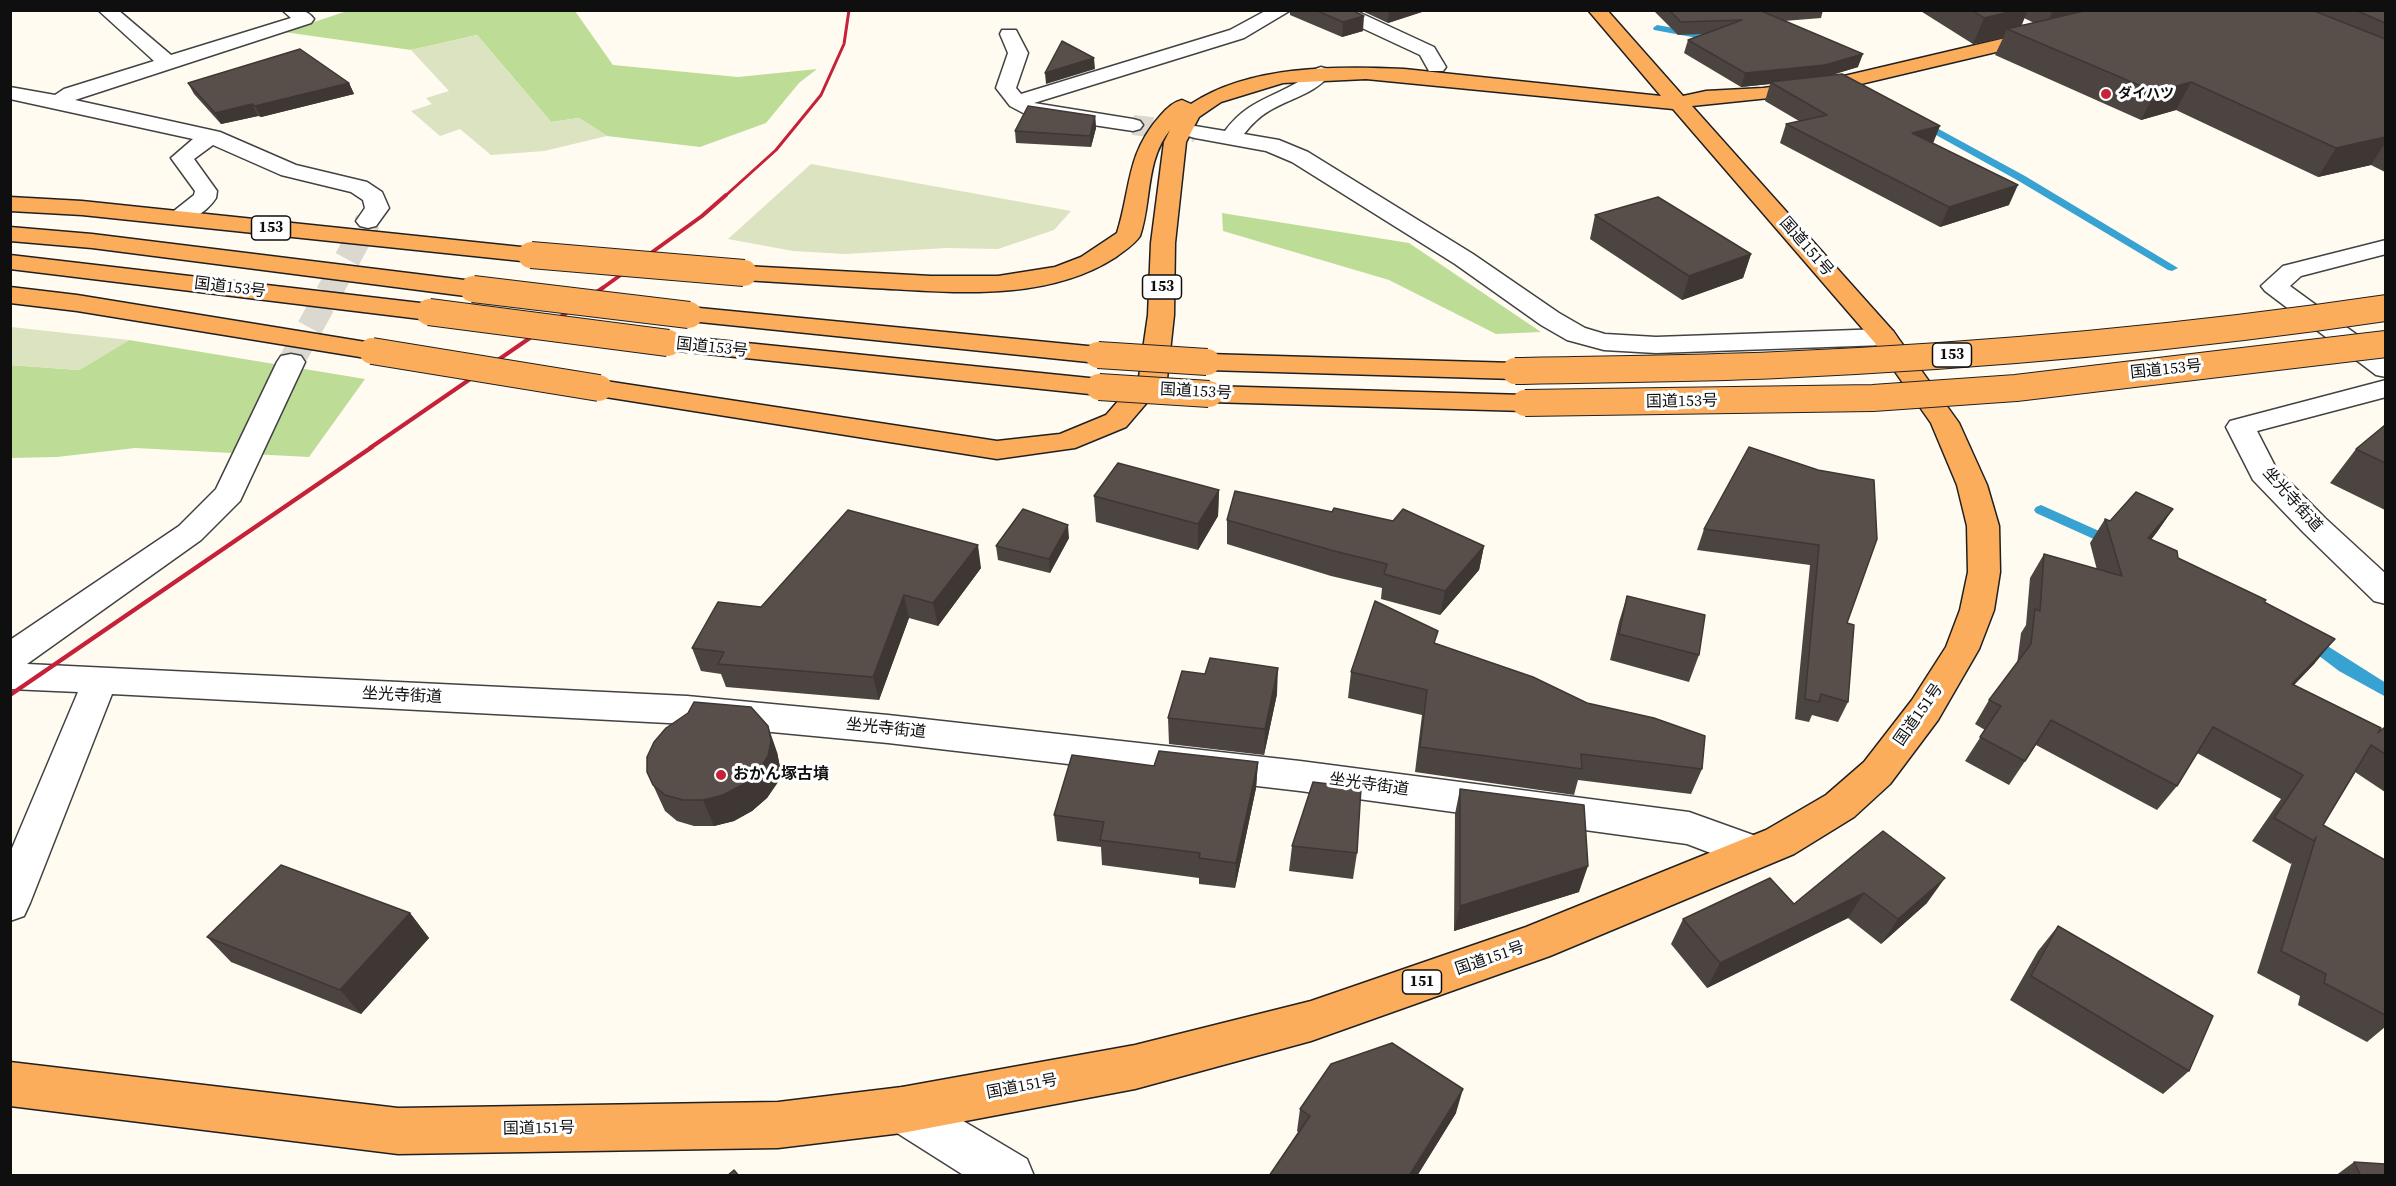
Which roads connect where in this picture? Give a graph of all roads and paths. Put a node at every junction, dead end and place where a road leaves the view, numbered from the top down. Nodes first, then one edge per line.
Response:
1 (106, 10) edge
2 (291, 10) edge
3 (1282, 10) edge
4 (1338, 10) edge
5 (1597, 10) edge
6 (2019, 26) edge
7 (2062, 31) edge
8 (1009, 34) dead end
9 (2041, 36) junction
10 (168, 63) junction
11 (1436, 66) junction
12 (1321, 74) junction
13 (10, 93) edge
14 (1684, 97) junction
15 (59, 102) junction
16 (1017, 102) junction
17 (1133, 125) tunnel mouth
18 (1196, 132) tunnel mouth
19 (212, 137) junction
20 (1231, 137) junction
21 (10, 204) edge
22 (177, 218) junction
23 (368, 221) tunnel mouth
24 (10, 234) edge
25 (2385, 247) edge
26 (10, 262) edge
27 (10, 295) edge
28 (2385, 308) edge
29 (1884, 337) junction
30 (2385, 344) edge
31 (291, 362) tunnel mouth
32 (2385, 369) edge
33 (2385, 388) edge
34 (2385, 593) edge
35 (10, 658) edge
36 (10, 676) edge
37 (99, 681) junction
38 (1754, 852) junction
39 (10, 903) edge
40 (10, 1084) edge
41 (902, 1110) junction
42 (1010, 1176) edge

1 - 10 street
2 - 10 street
3 - 16 street
4 - 11 street
5 - 14 highway, 国道151号 / 151
6 - 9 street
7 - 9 highway, 153
8 - 16 street
9 - 14 highway, 153
10 - 15 street
11 - 14 highway, 153
11 - 22 highway, 153, bridge
12 - 14 highway, 153
12 - 20 street
12 - 27 highway, 153, bridge
13 - 15 street
14 - 29 highway, 国道151号 / 151
15 - 19 street
16 - 17 street
18 - 20 street
19 - 22 street
19 - 23 street
20 - 29 street
21 - 22 highway, 153
24 - 28 highway, 国道153号 / 153, bridge
25 - 32 street
26 - 30 highway, 国道153号 / 153, bridge
29 - 38 highway, 国道151号 / 151
31 - 35 street
33 - 34 street, 坐光寺街道
36 - 37 street, 坐光寺街道
37 - 38 street, 坐光寺街道
37 - 39 street
38 - 41 highway, 国道151号 / 151
40 - 41 highway, 国道151号 / 151
41 - 42 street

